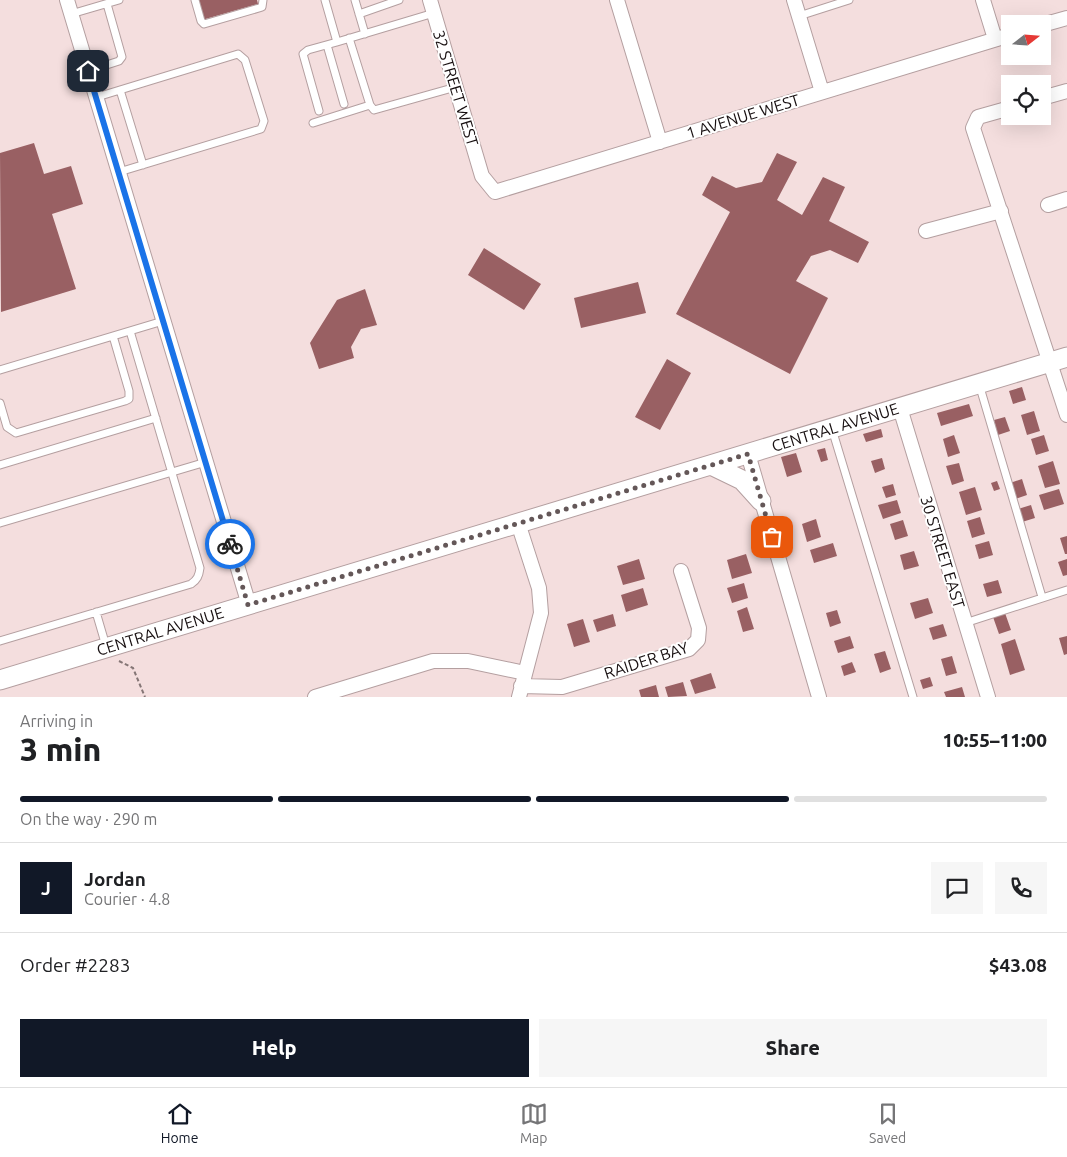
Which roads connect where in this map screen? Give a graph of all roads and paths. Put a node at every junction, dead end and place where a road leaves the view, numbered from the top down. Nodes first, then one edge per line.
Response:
1 (67, 0) edge
2 (119, 0) edge
3 (195, 0) edge
4 (263, 0) edge
5 (325, 0) edge
6 (355, 0) edge
7 (399, 0) edge
8 (617, 0) edge
9 (794, 0) edge
10 (849, 0) edge
11 (983, 0) edge
12 (107, 4) junction
13 (432, 6) edge
14 (72, 14) junction
15 (359, 14) junction
16 (799, 16) junction
17 (1067, 18) edge
18 (1051, 22) edge
19 (365, 34) junction
20 (1001, 37) edge
21 (349, 38) junction
22 (995, 39) junction
23 (338, 42) junction
24 (327, 45) junction
25 (88, 71) junction
26 (456, 87) junction
27 (120, 90) junction
28 (1067, 91) edge
29 (822, 92) junction
30 (1051, 95) edge
31 (97, 97) junction
32 (344, 104) dead end
33 (370, 105) junction
34 (319, 111) dead end
35 (1001, 111) edge
36 (313, 123) dead end
37 (660, 142) junction
38 (143, 165) junction
39 (119, 172) junction
40 (482, 176) joint
41 (1067, 199) edge
42 (1048, 205) dead end
43 (1001, 211) junction
44 (926, 231) dead end
45 (163, 321) junction
46 (130, 331) junction
47 (114, 336) junction
48 (1058, 359) edge
49 (0, 370) edge
50 (978, 384) junction
51 (0, 403) edge
52 (900, 408) junction
53 (1067, 415) edge
54 (156, 418) junction
55 (832, 428) junction
56 (748, 454) junction
57 (206, 462) junction
58 (0, 465) edge
59 (711, 465) junction
60 (172, 472) junction
61 (761, 501) junction
62 (0, 523) edge
63 (518, 523) junction
64 (681, 571) dead end
65 (1067, 590) edge
66 (1042, 597) junction
67 (248, 605) junction
68 (96, 612) junction
69 (965, 623) junction
70 (0, 641) edge
71 (110, 655) junction
72 (0, 680) edge
73 (522, 686) edge
74 (145, 697) edge
75 (315, 697) edge
76 (819, 697) edge
77 (913, 697) edge
78 (988, 697) edge

1 - 14 street
2 - 12 lane
3 - 4 lane
5 - 23 lane
6 - 15 lane
7 - 15 lane
8 - 37 street
9 - 16 street
10 - 16 lane
11 - 22 street
12 - 14 lane
12 - 25 lane
13 - 19 lane
13 - 26 street, 32 STREET WEST
14 - 25 street
15 - 19 lane
16 - 29 street
17 - 18 street
19 - 21 lane
20 - 22 street, 1 AVENUE WEST
21 - 23 lane
21 - 33 lane
22 - 29 street, 1 AVENUE WEST
23 - 24 lane
24 - 32 lane
24 - 34 lane
25 - 31 street
26 - 33 lane
26 - 40 street, 32 STREET WEST
27 - 31 lane
27 - 38 lane
27 - 38 lane
28 - 30 street
29 - 37 street, 1 AVENUE WEST
31 - 39 street
33 - 36 lane
35 - 43 street
37 - 40 street, 1 AVENUE WEST
38 - 39 lane
39 - 45 street
41 - 42 street
43 - 44 street
43 - 48 street
45 - 46 lane
45 - 57 street
46 - 47 lane
46 - 54 lane
47 - 49 lane
47 - 51 lane
48 - 50 street, CENTRAL AVENUE
48 - 53 street
50 - 52 street, CENTRAL AVENUE
50 - 66 lane
52 - 55 street, CENTRAL AVENUE
52 - 69 street, 30 STREET EAST
54 - 58 lane
54 - 60 lane
55 - 56 street, CENTRAL AVENUE
55 - 77 lane
56 - 59 street, CENTRAL AVENUE
56 - 61 street
57 - 60 lane
57 - 67 street
59 - 61 street
59 - 63 street, CENTRAL AVENUE
60 - 62 lane
60 - 68 lane
61 - 76 street
63 - 67 street, CENTRAL AVENUE
63 - 73 street
64 - 73 street, RAIDER BAY
65 - 66 lane
66 - 69 lane
67 - 71 street, CENTRAL AVENUE
68 - 70 lane
68 - 71 lane
69 - 78 street, 30 STREET EAST
71 - 72 street, CENTRAL AVENUE
71 - 74 path
73 - 75 street, RAIDER BAY

